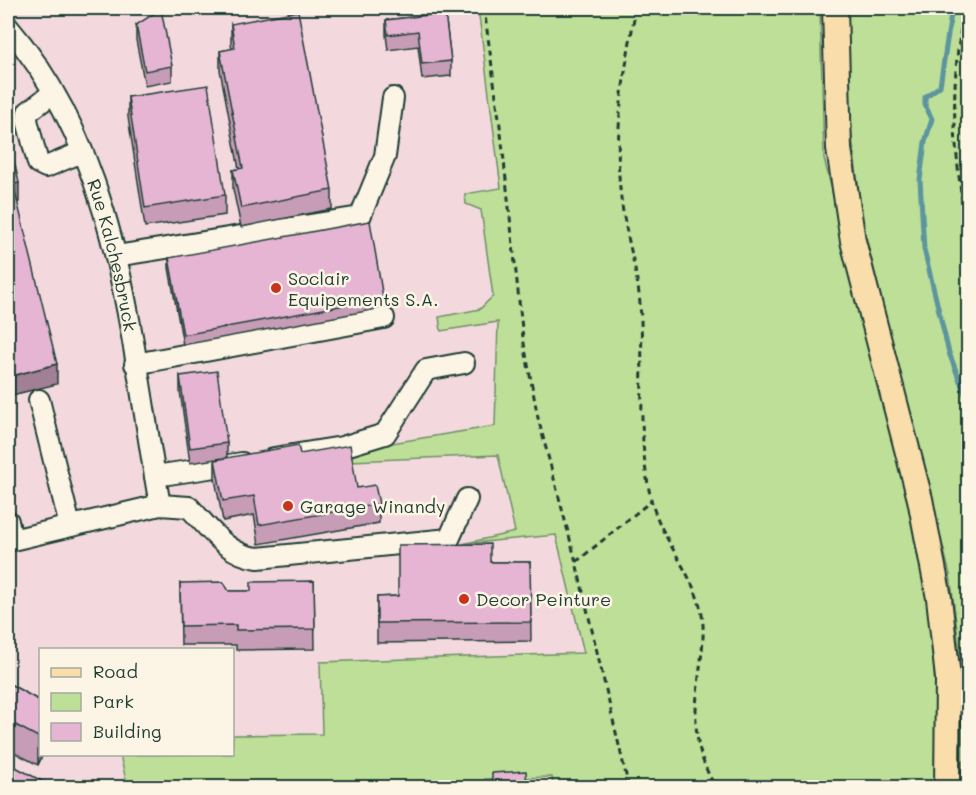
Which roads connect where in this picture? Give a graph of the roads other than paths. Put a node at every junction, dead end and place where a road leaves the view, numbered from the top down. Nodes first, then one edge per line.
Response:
1 (835, 8) edge
2 (8, 27) edge
3 (53, 93) junction
4 (393, 98) dead end
5 (82, 152) junction
6 (116, 256) junction
7 (384, 318) dead end
8 (464, 363) dead end
9 (135, 364) junction
10 (39, 399) dead end
11 (155, 476) junction
12 (468, 499) dead end
13 (160, 505) junction
14 (8, 521) edge
15 (70, 526) junction
16 (10, 541) edge
17 (948, 788) edge

1 - 17 main road
2 - 3 street, Rue Kalchesbruck
3 - 5 street, Rue Kalchesbruck
3 - 5 street
4 - 6 street
5 - 6 street, Rue Kalchesbruck
6 - 9 street, Rue Kalchesbruck
7 - 9 street
8 - 11 street
9 - 11 street, Rue Kalchesbruck
10 - 15 street
11 - 13 street, Rue Kalchesbruck
12 - 13 street
13 - 15 street
14 - 16 street
15 - 16 street

